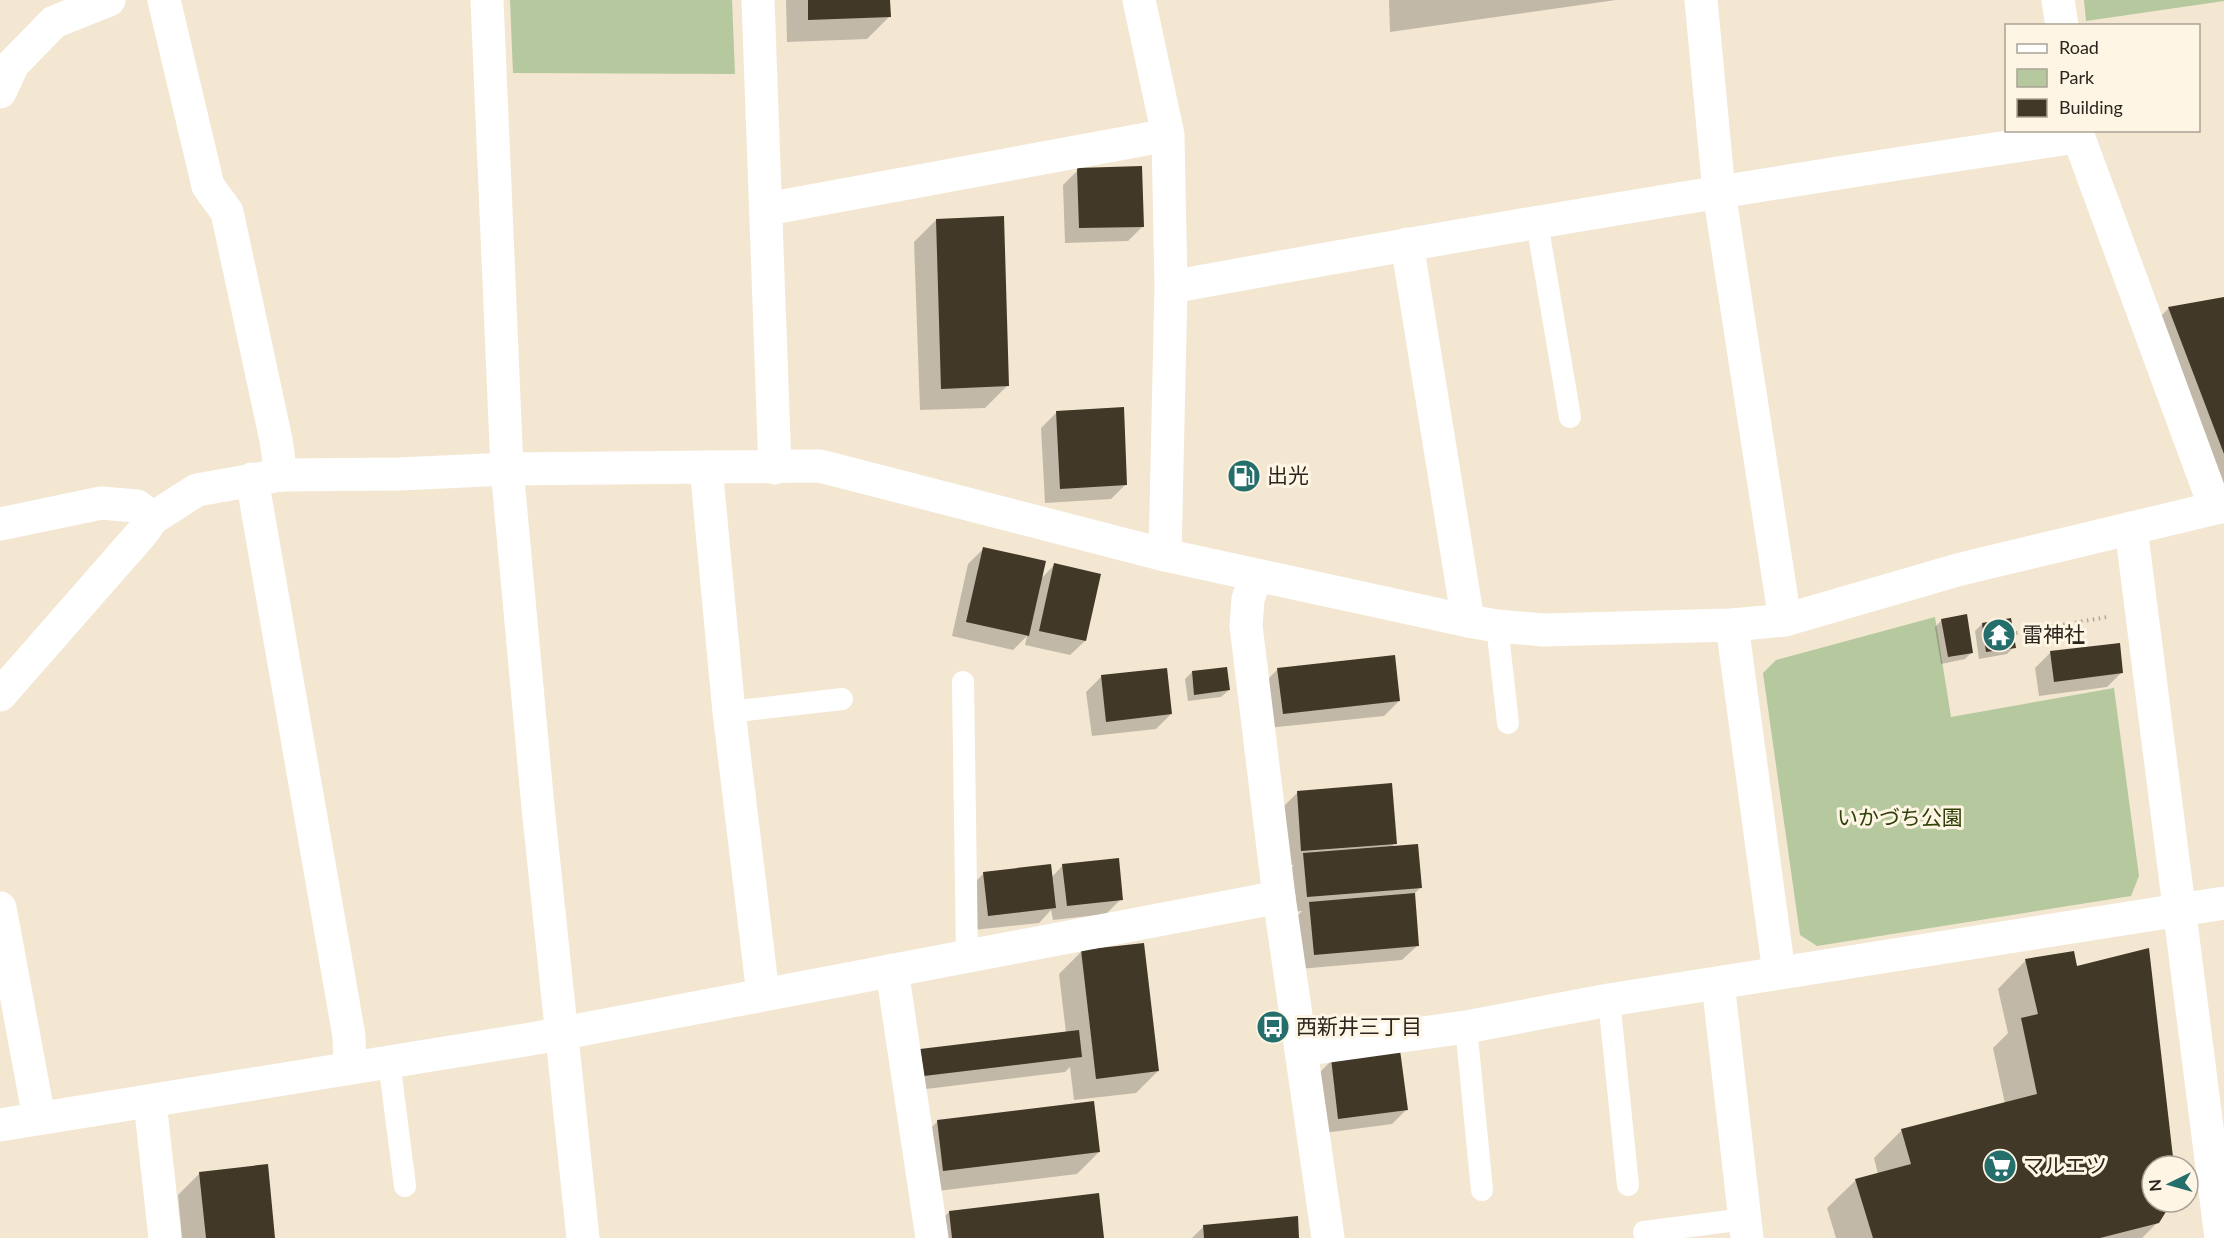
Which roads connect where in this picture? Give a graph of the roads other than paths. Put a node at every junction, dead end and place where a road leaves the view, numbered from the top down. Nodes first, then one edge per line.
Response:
1 (109, 0) edge
2 (164, 0) edge
3 (487, 0) edge
4 (758, 0) edge
5 (1140, 0) edge
6 (1701, 0) edge
7 (2058, 0) edge
8 (64, 8) edge
9 (2062, 24) edge
10 (0, 92) edge
11 (2076, 134) edge
12 (1168, 135) junction
13 (1719, 192) junction
14 (766, 209) junction
15 (1537, 223) junction
16 (1407, 244) junction
17 (1171, 287) junction
18 (1570, 417) dead end
19 (706, 467) junction
20 (775, 468) junction
21 (507, 469) junction
22 (267, 477) junction
23 (2220, 507) edge
24 (153, 518) junction
25 (0, 524) edge
26 (2131, 528) junction
27 (1165, 555) junction
28 (1256, 576) junction
29 (1785, 620) junction
30 (1483, 623) junction
31 (1732, 625) junction
32 (963, 682) dead end
33 (0, 695) edge
34 (842, 699) dead end
35 (729, 712) junction
36 (1508, 723) dead end
37 (1279, 897) junction
38 (2224, 903) edge
39 (0, 908) edge
40 (2181, 910) junction
41 (967, 955) junction
42 (892, 970) junction
43 (1779, 973) junction
44 (1718, 983) junction
45 (763, 994) junction
46 (1610, 1000) junction
47 (1466, 1027) junction
48 (562, 1033) junction
49 (1301, 1050) junction
50 (389, 1062) junction
51 (350, 1068) junction
52 (150, 1102) junction
53 (39, 1118) junction
54 (0, 1125) edge
55 (1628, 1185) dead end
56 (405, 1186) dead end
57 (1482, 1190) dead end
58 (1746, 1229) edge
59 (1644, 1232) dead end
60 (165, 1238) edge
61 (583, 1238) edge
62 (932, 1238) edge
63 (1328, 1238) edge
64 (2221, 1238) edge

1 - 8 street
2 - 22 street
3 - 21 street
4 - 14 street
5 - 12 street
6 - 13 street
7 - 9 street
8 - 10 street
11 - 13 street
11 - 23 street
12 - 14 street
12 - 17 street
13 - 15 street
13 - 29 street
14 - 20 street
15 - 16 street
15 - 18 lane
16 - 17 street
16 - 30 street
17 - 27 street
19 - 20 street
19 - 21 street
19 - 35 street
20 - 27 street
21 - 22 street
21 - 48 street
22 - 24 street
22 - 51 street
23 - 26 street
24 - 25 street
24 - 33 street
26 - 29 street
26 - 40 street
27 - 28 street
28 - 30 street
28 - 37 street
29 - 31 street
30 - 31 street
30 - 36 lane
31 - 43 street
32 - 41 lane
34 - 35 lane
35 - 45 street
37 - 41 street
37 - 49 street
38 - 40 street
39 - 53 street
40 - 43 street
40 - 64 street
41 - 42 street
42 - 45 street
42 - 62 street
43 - 44 street
44 - 46 street
44 - 58 street
45 - 48 street
46 - 47 street
46 - 55 lane
47 - 49 street
47 - 57 lane
48 - 50 street
48 - 61 street
49 - 63 street
50 - 51 street
50 - 56 lane
51 - 52 street
52 - 53 street
52 - 60 street
53 - 54 street
58 - 59 lane

